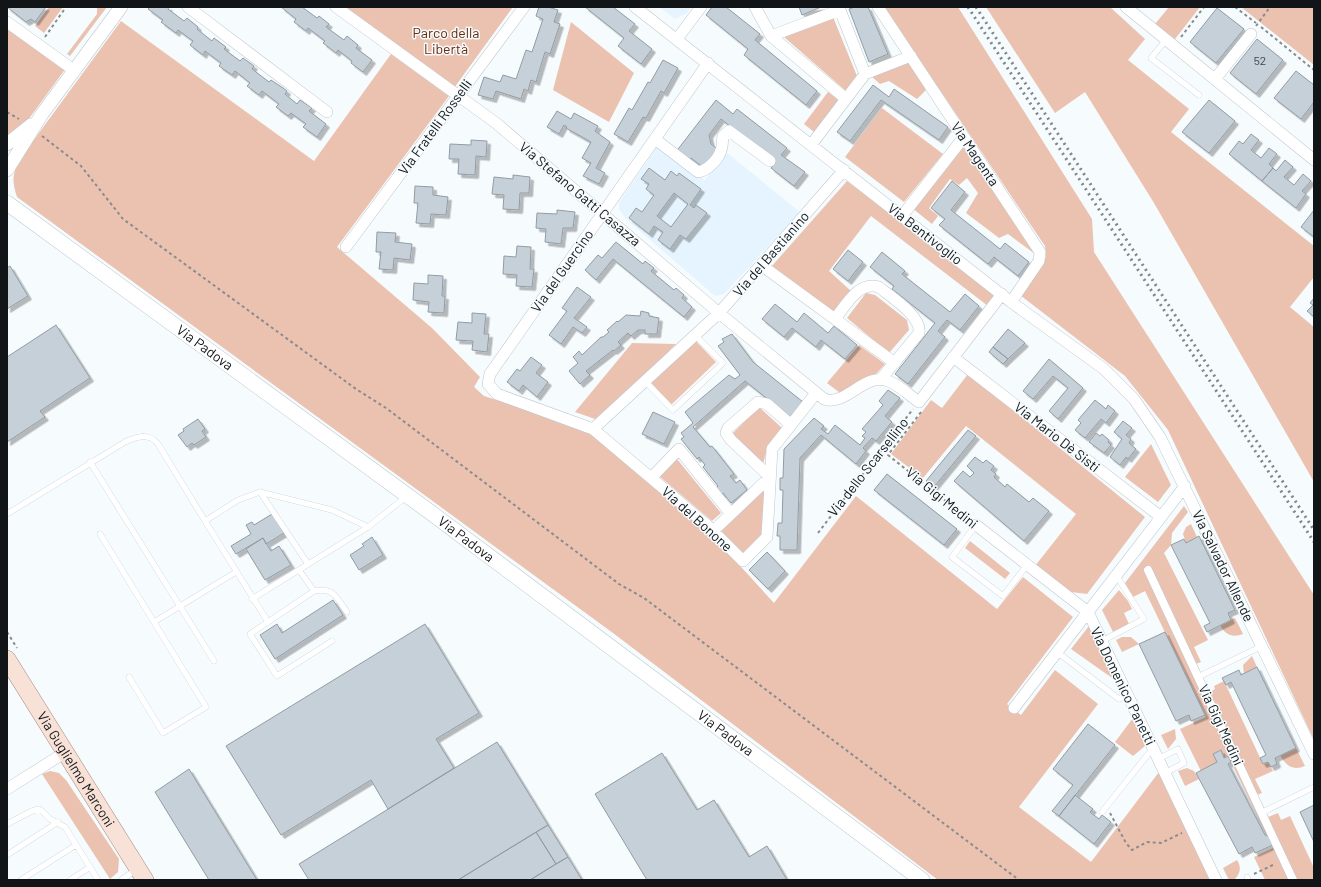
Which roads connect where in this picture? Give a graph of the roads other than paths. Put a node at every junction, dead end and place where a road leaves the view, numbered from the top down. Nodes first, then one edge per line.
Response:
1 (121, 7) edge
2 (188, 7) edge
3 (336, 7) edge
4 (524, 7) edge
5 (635, 7) edge
6 (701, 7) edge
7 (755, 7) edge
8 (878, 7) edge
9 (1126, 7) edge
10 (7, 22) edge
11 (1254, 29) road end
12 (771, 36) junction
13 (678, 40) junction
14 (1170, 43) junction
15 (911, 56) junction
16 (708, 63) junction
17 (75, 71) junction
18 (865, 74) junction
19 (1214, 79) junction
20 (1199, 95) dead end
21 (458, 96) junction
22 (846, 99) junction
23 (327, 112) dead end
24 (31, 128) junction
25 (964, 137) junction
26 (654, 140) junction
27 (7, 144) edge
28 (811, 145) junction
29 (1314, 160) edge
30 (770, 161) dead end
31 (7, 170) edge
32 (844, 170) junction
33 (7, 203) edge
34 (603, 213) junction
35 (902, 216) junction
36 (346, 247) dead end
37 (761, 265) junction
38 (1002, 294) junction
39 (1011, 302) junction
40 (719, 313) junction
41 (835, 319) junction
42 (695, 335) junction
43 (953, 357) junction
44 (895, 363) junction
45 (880, 380) junction
46 (645, 381) junction
47 (816, 393) junction
48 (504, 397) joint
49 (791, 425) junction
50 (593, 429) junction
51 (90, 462) junction
52 (770, 477) junction
53 (651, 478) junction
54 (1185, 486) junction
55 (260, 492) junction
56 (407, 496) junction
57 (7, 514) edge
58 (731, 514) junction
59 (1161, 517) junction
60 (205, 521) junction
61 (976, 525) joint
62 (368, 527) junction
63 (713, 531) junction
64 (100, 534) dead end
65 (308, 564) junction
66 (1027, 565) junction
67 (299, 570) junction
68 (1148, 570) dead end
69 (236, 572) junction
70 (1116, 575) junction
71 (314, 591) junction
72 (252, 598) junction
73 (180, 607) junction
74 (347, 612) dead end
75 (1088, 612) junction
76 (154, 622) junction
77 (268, 622) junction
78 (332, 641) dead end
79 (1102, 641) junction
80 (1262, 646) junction
81 (1057, 652) junction
82 (7, 659) edge
83 (214, 661) dead end
84 (1202, 675) dead end
85 (129, 677) dead end
86 (1127, 695) junction
87 (1014, 708) dead end
88 (1153, 748) junction
89 (64, 753) junction
90 (1314, 754) edge
91 (1158, 759) junction
92 (1165, 773) junction
93 (1314, 786) edge
94 (7, 789) edge
95 (1104, 810) road end
96 (1265, 810) dead end
97 (58, 822) junction
98 (7, 824) edge
99 (76, 845) junction
100 (7, 855) edge
101 (90, 867) junction
102 (141, 874) edge
103 (21, 880) edge
104 (70, 880) edge
105 (98, 880) edge
106 (121, 880) edge
107 (922, 880) edge
108 (1216, 880) edge
109 (1293, 880) edge

1 - 17 street
2 - 23 street
3 - 21 street, Via Stefano Gatti Casazza
4 - 21 street, Via Fratelli Rosselli
5 - 13 street, Via Bentivoglio
6 - 13 street
7 - 12 street
8 - 15 street, Via Magenta
9 - 14 street
10 - 17 street
11 - 19 street
12 - 18 street
12 - 22 street
13 - 16 street, Via Bentivoglio
14 - 19 street
14 - 20 lane
15 - 18 street
15 - 25 street, Via Magenta
16 - 26 street, Via del Guercino
16 - 28 street, Via Bentivoglio
17 - 24 street
18 - 22 street
19 - 29 street
21 - 34 street, Via Stefano Gatti Casazza
21 - 36 street, Via Fratelli Rosselli
22 - 28 street
24 - 27 street
24 - 31 street
25 - 35 street
25 - 39 street, Via Magenta
26 - 30 street
26 - 34 street, Via del Guercino
28 - 32 street, Via Bentivoglio
32 - 35 street, Via Bentivoglio
32 - 37 street, Via del Bastianino
33 - 56 main road, Via Padova
34 - 40 street, Via Stefano Gatti Casazza
34 - 48 street, Via del Guercino
35 - 38 street, Via Bentivoglio
37 - 40 street, Via del Bastianino
37 - 41 street
38 - 39 street, Via Bentivoglio
38 - 43 street
39 - 54 street, Via Bentivoglio
40 - 42 street, Via del Bastianino
40 - 47 street, Via Stefano Gatti Casazza
41 - 44 street
41 - 44 street
42 - 46 street, Via del Bastianino
42 - 46 lane
43 - 45 street
43 - 59 street, Via Mario Dè Sisti
44 - 45 street
45 - 47 street
46 - 50 street, Via del Bastianino
47 - 49 street
48 - 50 street, Via del Bonone
49 - 52 street
49 - 52 street
50 - 53 street, Via del Bonone
51 - 57 lane
51 - 60 lane
51 - 73 lane
52 - 58 street
52 - 63 street, Via del Bonone
53 - 58 street, Via del Bonone
53 - 63 street, Via del Bonone
54 - 59 street
54 - 80 street, Via Salvador Allende
55 - 60 lane
55 - 62 lane
55 - 65 lane
56 - 62 lane
56 - 107 main road, Via Padova
58 - 63 street
59 - 70 street
60 - 69 lane
61 - 66 street, Via Gigi Medini
61 - 66 lane
62 - 65 lane
64 - 76 lane
65 - 67 lane
66 - 75 street, Via Gigi Medini
67 - 71 lane
67 - 72 lane
68 - 109 street, Via Gigi Medini
69 - 72 lane
69 - 73 lane
70 - 75 street
70 - 79 lane
71 - 74 lane
71 - 77 lane
72 - 77 lane
73 - 76 lane
73 - 83 lane
75 - 79 street, Via Domenico Panetti
75 - 81 street
76 - 85 lane
77 - 78 lane
79 - 86 street, Via Domenico Panetti
80 - 84 lane
80 - 90 street, Via Salvador Allende
81 - 86 lane
81 - 87 street
82 - 89 main road, Via Guglielmo Marconi
86 - 88 street, Via Domenico Panetti
88 - 91 street, Via Domenico Panetti
88 - 95 lane
89 - 94 street
89 - 102 main road, Via Guglielmo Marconi
91 - 92 street, Via Domenico Panetti
91 - 92 lane, Via Domenico Panetti
92 - 108 street, Via Domenico Panetti
93 - 96 lane
97 - 98 lane
97 - 99 lane
97 - 100 lane
99 - 101 lane
99 - 103 lane
101 - 104 lane
101 - 105 lane
102 - 106 lane

